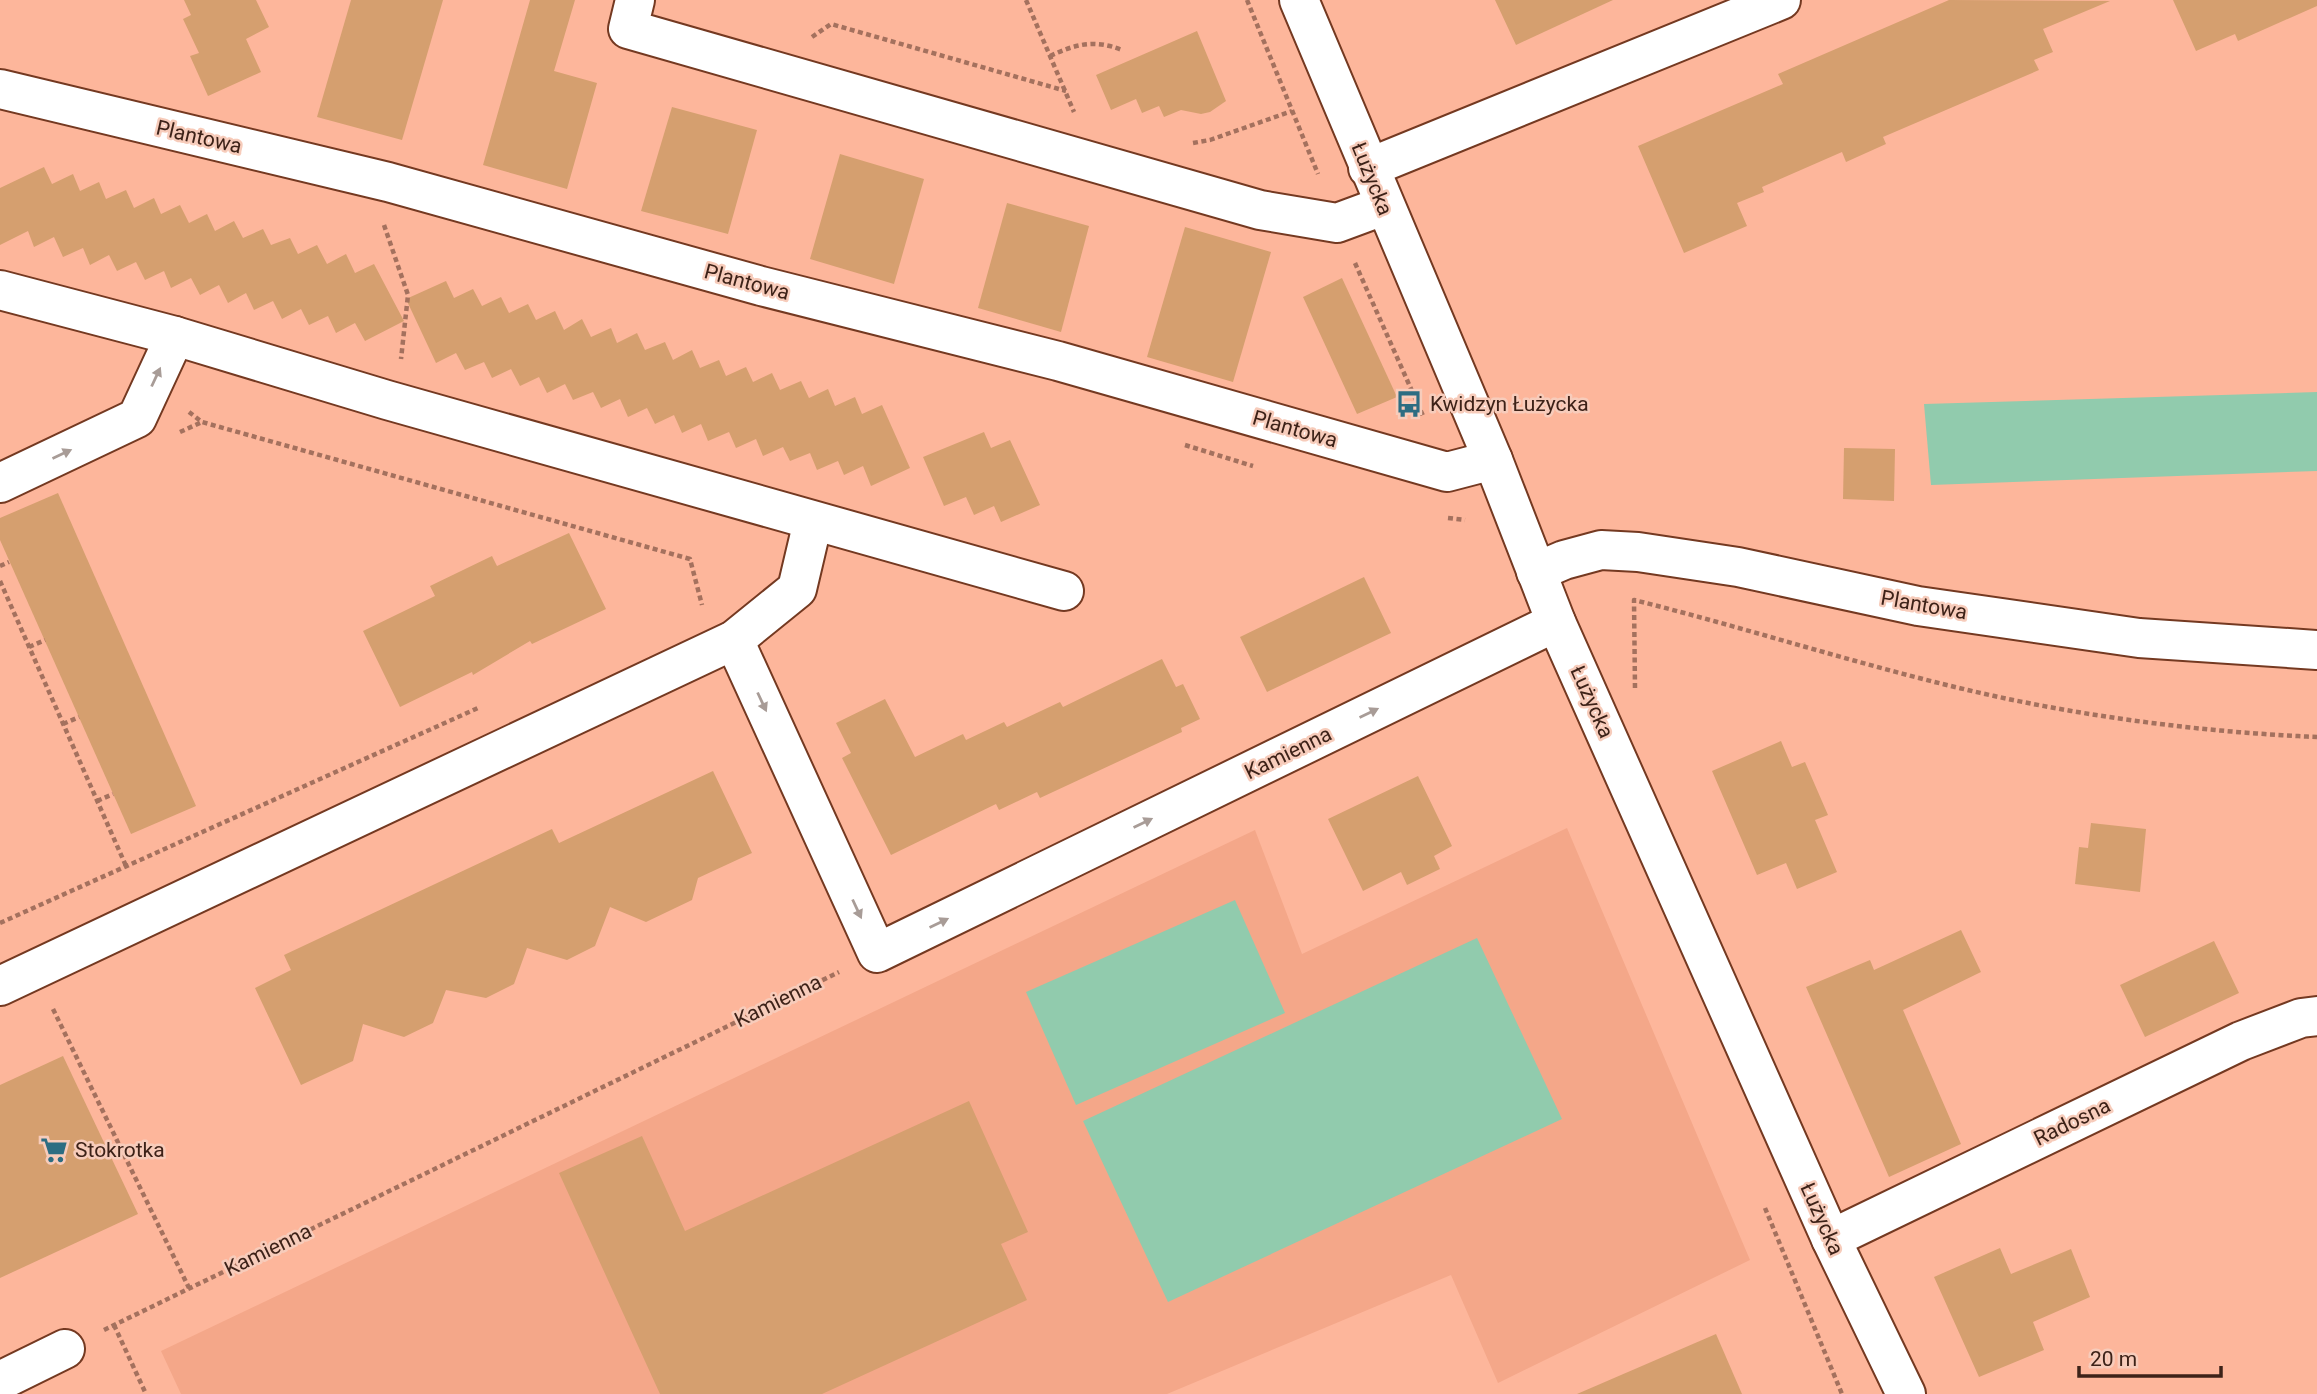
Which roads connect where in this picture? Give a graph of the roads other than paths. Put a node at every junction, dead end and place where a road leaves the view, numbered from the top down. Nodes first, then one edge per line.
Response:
1 (635, 0) edge
2 (1298, 0) edge
3 (1781, 0) edge
4 (0, 89) edge
5 (1368, 168) junction
6 (1383, 206) junction
7 (0, 290) edge
8 (176, 336) junction
9 (1493, 460) junction
10 (0, 483) edge
11 (813, 521) junction
12 (1536, 572) junction
13 (1064, 591) dead end
14 (1556, 622) junction
15 (734, 640) junction
16 (2317, 650) edge
17 (17, 978) edge
18 (2317, 1016) edge
19 (1831, 1239) junction
20 (65, 1349) road end
21 (0, 1381) edge
22 (1906, 1394) edge

1 - 6 street
2 - 5 street, Łużycka
3 - 5 street
4 - 9 street, Plantowa
5 - 6 street, Łużycka
6 - 9 street, Łużycka
7 - 8 street
10 -> 8 street
8 - 11 street
9 - 12 street, Łużycka
11 - 13 street
11 - 15 street
12 - 14 street, Łużycka
12 - 16 street, Plantowa
15 -> 14 street, Kamienna
14 - 19 street, Łużycka
15 - 17 street
18 - 19 street, Radosna
19 - 22 street, Łużycka
20 - 21 street

